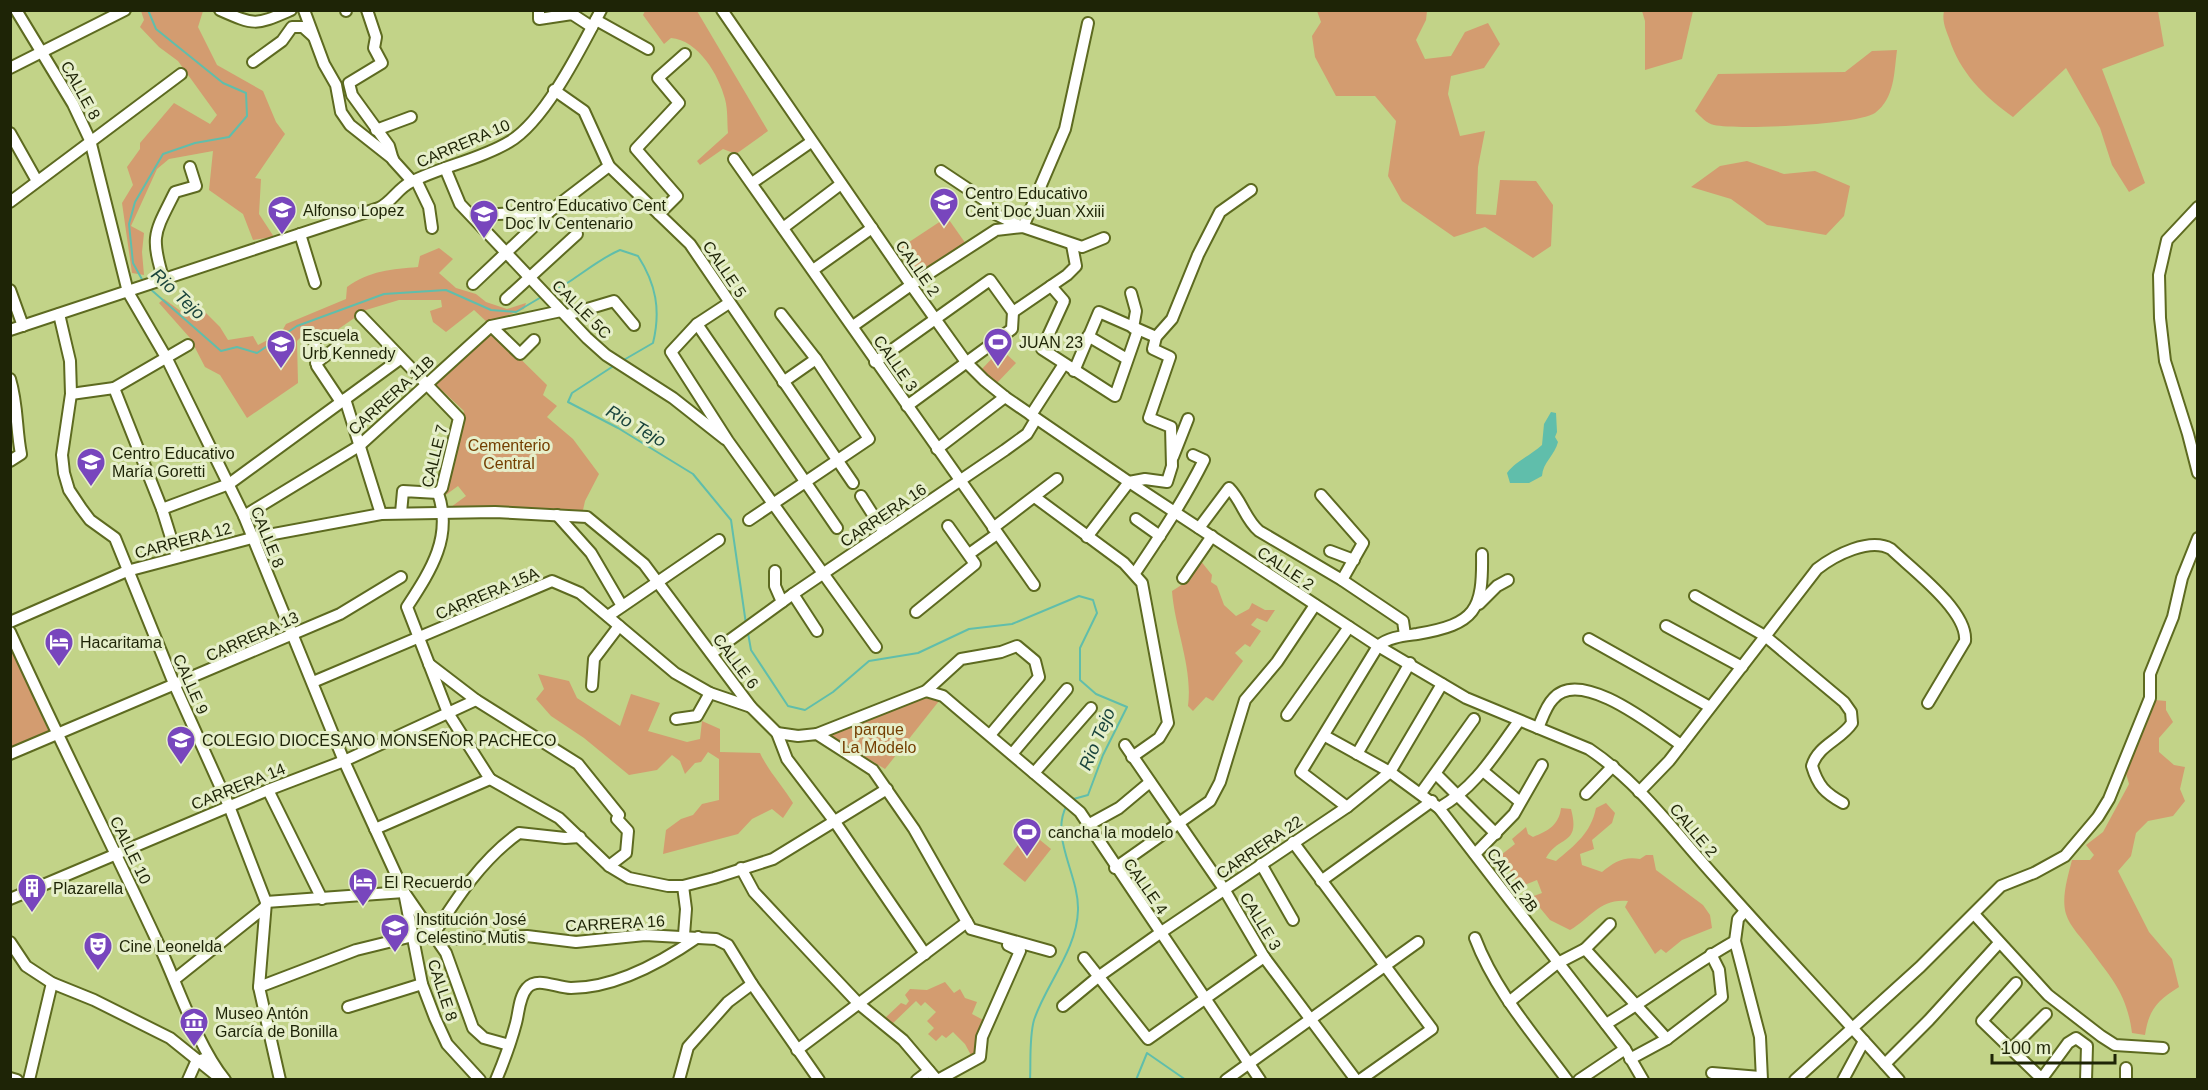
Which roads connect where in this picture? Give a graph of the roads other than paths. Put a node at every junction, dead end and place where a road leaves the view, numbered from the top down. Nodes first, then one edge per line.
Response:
1 (16, 10) edge
2 (124, 10) edge
3 (220, 10) edge
4 (291, 10) edge
5 (304, 10) edge
6 (367, 10) edge
7 (722, 10) edge
8 (539, 15) edge
9 (596, 19) edge
10 (1088, 22) dead end
11 (316, 38) junction
12 (648, 49) dead end
13 (42, 51) junction
14 (685, 54) dead end
15 (253, 62) dead end
16 (10, 68) edge
17 (181, 74) dead end
18 (554, 90) junction
19 (411, 117) dead end
20 (376, 130) junction
21 (11, 133) edge
22 (90, 140) junction
23 (811, 142) junction
24 (734, 159) dead end
25 (393, 160) junction
26 (609, 166) junction
27 (190, 167) dead end
28 (445, 168) junction
29 (941, 171) dead end
30 (38, 181) junction
31 (414, 181) junction
32 (752, 183) junction
33 (841, 184) junction
34 (1251, 190) dead end
35 (10, 202) edge
36 (2198, 207) edge
37 (549, 212) junction
38 (659, 214) junction
39 (473, 215) junction
40 (1023, 227) junction
41 (432, 228) dead end
42 (783, 228) junction
43 (872, 228) junction
44 (300, 234) junction
45 (577, 234) dead end
46 (1104, 238) dead end
47 (1072, 245) junction
48 (507, 253) junction
49 (813, 270) junction
50 (530, 277) junction
51 (163, 281) junction
52 (315, 283) dead end
53 (473, 284) dead end
54 (911, 285) junction
55 (1051, 286) junction
56 (10, 290) edge
57 (128, 292) junction
58 (1131, 293) dead end
59 (506, 299) dead end
60 (729, 303) junction
61 (1014, 312) junction
62 (564, 313) junction
63 (59, 314) junction
64 (781, 314) dead end
65 (361, 316) dead end
66 (936, 319) junction
67 (697, 324) junction
68 (634, 325) dead end
69 (23, 326) junction
70 (491, 326) junction
71 (853, 327) junction
72 (1135, 329) junction
73 (10, 330) edge
74 (314, 336) dead end
75 (1088, 336) junction
76 (1156, 337) junction
77 (534, 340) dead end
78 (188, 345) dead end
79 (337, 347) dead end
80 (166, 359) junction
81 (400, 359) junction
82 (816, 359) junction
83 (1127, 359) junction
84 (875, 362) junction
85 (966, 362) junction
86 (316, 363) junction
87 (1064, 364) junction
88 (1074, 371) junction
89 (10, 380) edge
90 (783, 382) junction
91 (425, 385) junction
92 (114, 388) junction
93 (71, 394) junction
94 (1005, 397) junction
95 (343, 401) junction
96 (907, 406) junction
97 (1034, 417) junction
98 (1188, 419) dead end
99 (728, 441) junction
100 (359, 446) junction
101 (938, 449) junction
102 (1193, 455) dead end
103 (837, 459) junction
104 (10, 460) edge
105 (1171, 460) junction
106 (2198, 472) edge
107 (1057, 479) dead end
108 (804, 482) junction
109 (959, 482) junction
110 (1129, 482) junction
111 (853, 483) dead end
112 (229, 484) junction
113 (438, 493) junction
114 (1321, 495) dead end
115 (861, 496) dead end
116 (1035, 498) junction
117 (773, 503) junction
118 (162, 509) junction
119 (444, 512) junction
120 (1177, 512) junction
121 (401, 513) junction
122 (381, 514) junction
123 (557, 515) junction
124 (244, 516) junction
125 (1136, 519) dead end
126 (749, 520) dead end
127 (948, 526) dead end
128 (837, 528) dead end
129 (1199, 528) junction
130 (995, 531) junction
131 (884, 532) junction
132 (1160, 536) junction
133 (1212, 536) junction
134 (1087, 537) junction
135 (252, 538) junction
136 (2198, 538) edge
137 (720, 540) dead end
138 (1330, 551) dead end
139 (969, 554) junction
140 (1482, 554) dead end
141 (177, 556) junction
142 (1354, 560) junction
143 (127, 571) junction
144 (775, 571) dead end
145 (824, 573) junction
146 (1135, 573) junction
147 (400, 577) dead end
148 (1184, 578) dead end
149 (1342, 580) junction
150 (1508, 580) dead end
151 (658, 582) junction
152 (1034, 585) dead end
153 (793, 594) junction
154 (1695, 596) dead end
155 (782, 602) junction
156 (1479, 604) junction
157 (1315, 605) junction
158 (622, 606) junction
159 (916, 612) dead end
160 (608, 616) junction
161 (10, 622) edge
162 (619, 626) junction
163 (1666, 626) dead end
164 (1349, 627) junction
165 (817, 631) dead end
166 (10, 632) edge
167 (291, 635) junction
168 (1406, 635) junction
169 (1766, 636) junction
170 (419, 638) junction
171 (1589, 639) dead end
172 (1378, 646) junction
173 (876, 647) dead end
174 (712, 653) junction
175 (1410, 663) junction
176 (429, 664) junction
177 (1742, 667) junction
178 (313, 682) junction
179 (1442, 684) junction
180 (175, 686) junction
181 (592, 686) dead end
182 (1067, 689) dead end
183 (926, 691) junction
184 (710, 693) junction
185 (476, 700) junction
186 (1928, 704) dead end
187 (752, 707) junction
188 (1710, 707) junction
189 (1091, 708) dead end
190 (449, 712) junction
191 (1287, 715) dead end
192 (676, 719) dead end
193 (1474, 719) dead end
194 (1519, 721) junction
195 (1538, 728) junction
196 (777, 733) junction
197 (57, 734) junction
198 (817, 734) junction
199 (990, 735) junction
200 (1325, 736) junction
201 (1125, 745) dead end
202 (1681, 745) junction
203 (10, 754) edge
204 (1012, 754) junction
205 (1357, 754) junction
206 (1132, 757) junction
207 (344, 761) junction
208 (1542, 765) dead end
209 (1613, 766) junction
210 (1483, 771) junction
211 (1390, 772) junction
212 (1034, 773) junction
213 (1436, 774) junction
214 (490, 779) junction
215 (1150, 782) junction
216 (887, 789) junction
217 (268, 790) junction
218 (1639, 792) junction
219 (1421, 793) junction
220 (1586, 794) dead end
221 (1460, 796) junction
222 (1521, 802) junction
223 (1843, 803) dead end
224 (1435, 804) junction
225 (230, 806) junction
226 (1347, 807) junction
227 (835, 822) junction
228 (1179, 824) junction
229 (1088, 825) junction
230 (375, 829) junction
231 (1496, 834) junction
232 (580, 837) junction
233 (1293, 842) junction
234 (116, 853) junction
235 (1475, 854) junction
236 (1261, 864) junction
237 (609, 866) junction
238 (741, 868) junction
239 (1115, 868) junction
240 (1321, 880) junction
241 (683, 886) junction
242 (1224, 889) junction
243 (404, 892) junction
244 (10, 899) edge
245 (322, 899) junction
246 (265, 905) junction
247 (1745, 911) junction
248 (1974, 914) junction
249 (1293, 920) dead end
250 (967, 922) junction
251 (1611, 924) dead end
252 (1160, 933) junction
253 (684, 935) junction
254 (413, 936) junction
255 (432, 937) junction
256 (698, 937) junction
257 (995, 937) junction
258 (1475, 938) dead end
259 (1735, 941) junction
260 (10, 942) edge
261 (1418, 942) dead end
262 (1999, 943) junction
263 (1585, 949) junction
264 (1050, 951) dead end
265 (925, 954) junction
266 (1712, 954) junction
267 (1264, 957) junction
268 (1084, 958) dead end
269 (1556, 964) junction
270 (1385, 966) junction
271 (1098, 977) junction
272 (175, 979) junction
273 (52, 983) junction
274 (2016, 983) dead end
275 (423, 984) junction
276 (752, 984) junction
277 (259, 987) junction
278 (1206, 999) junction
279 (1509, 1002) junction
280 (859, 1004) junction
281 (1063, 1006) dead end
282 (1637, 1006) junction
283 (348, 1007) dead end
284 (2046, 1014) dead end
285 (1311, 1019) junction
286 (1606, 1024) junction
287 (1854, 1029) junction
288 (1667, 1040) junction
289 (1864, 1041) junction
290 (509, 1045) junction
291 (2012, 1048) junction
292 (2163, 1048) dead end
293 (797, 1050) junction
294 (1628, 1054) junction
295 (209, 1056) junction
296 (196, 1062) junction
297 (1249, 1063) junction
298 (1885, 1064) junction
299 (1712, 1073) dead end
300 (935, 1077) edge
301 (10, 1078) edge
302 (1761, 1078) edge
303 (2043, 1078) edge
304 (17, 1080) edge
305 (28, 1080) edge
306 (188, 1080) edge
307 (223, 1080) edge
308 (280, 1080) edge
309 (480, 1080) edge
310 (496, 1080) edge
311 (679, 1080) edge
312 (819, 1080) edge
313 (917, 1080) edge
314 (1226, 1080) edge
315 (1260, 1080) edge
316 (1358, 1080) edge
317 (1567, 1080) edge
318 (1579, 1080) edge
319 (1643, 1080) edge
320 (1795, 1080) edge
321 (1843, 1080) edge
322 (1899, 1080) edge
323 (2086, 1080) edge

1 - 13 street, CALLE 8
2 - 13 street
3 - 4 street
5 - 11 street
6 - 20 street
7 - 23 street, CALLE 2
8 - 9 street
9 - 12 street
9 - 18 street, CARRERA 10
10 - 40 street
11 - 15 street
11 - 25 street
13 - 16 street
13 - 22 street, CALLE 8
14 - 38 street
17 - 22 street
18 - 26 street, CALLE 5
18 - 28 street, CARRERA 10
19 - 20 street
20 - 25 street
21 - 30 street
22 - 30 street
22 - 57 street, CALLE 8
23 - 32 street
23 - 33 street, CALLE 2
24 - 32 street, CALLE 3
25 - 31 street
26 - 37 street
26 - 38 street, CALLE 5
27 - 51 street
28 - 31 street, CARRERA 10
28 - 39 street, CALLE 5C
29 - 40 street
30 - 35 street
31 - 41 street
31 - 44 street, CARRERA 10
32 - 42 street, CALLE 3
33 - 42 street
33 - 43 street, CALLE 2
34 - 76 street
36 - 106 street
37 - 39 street
37 - 48 street
38 - 60 street, CALLE 5
39 - 48 street, CALLE 5C
40 - 47 street
40 - 54 street
42 - 49 street, CALLE 3
43 - 49 street
43 - 54 street, CALLE 2
44 - 51 street, CARRERA 10
44 - 52 street
45 - 50 street
46 - 47 street
47 - 55 street
48 - 50 street, CALLE 5C
48 - 53 street
49 - 71 street, CALLE 3
50 - 59 street
50 - 62 street, CALLE 5C
51 - 57 street, CARRERA 10
54 - 66 street, CALLE 2
54 - 71 street
55 - 61 street
55 - 87 street
56 - 69 street
57 - 63 street, CARRERA 10
57 - 80 street, CALLE 8
58 - 72 street
60 - 67 street
60 - 90 street, CALLE 5
61 - 66 street
61 - 85 street
62 - 68 street, CARRERA 11B
62 - 70 street, CARRERA 11B
62 - 99 street, CALLE 5C
63 - 69 street, CARRERA 10
63 - 93 street, CALLE 9
64 - 82 street
65 - 81 street, CALLE 7
66 - 84 street
66 - 85 street, CALLE 2
67 - 99 street
67 - 108 street
69 - 73 street, CARRERA 10
70 - 77 street
70 - 91 street, CARRERA 11B
71 - 84 street, CALLE 3
72 - 75 street
72 - 76 street
72 - 83 street
74 - 86 street
75 - 83 street
75 - 88 street
76 - 105 street
78 - 80 street
79 - 86 street
80 - 92 street
80 - 112 street, CALLE 8
81 - 91 street, CALLE 7
81 - 95 street
82 - 90 street
82 - 103 street
83 - 88 street
84 - 96 street, CALLE 3
85 - 94 street, CALLE 2
85 - 96 street
86 - 95 street
87 - 88 street
87 - 97 street, CARRERA 16
89 - 104 street
90 - 103 street, CALLE 5
91 - 100 street, CARRERA 11B
91 - 113 street, CALLE 7
92 - 93 street
92 - 118 street
93 - 143 street, CALLE 9
94 - 97 street, CALLE 2
94 - 101 street
95 - 100 street
95 - 112 street
96 - 101 street, CALLE 3
97 - 109 street, CARRERA 16
97 - 110 street, CALLE 2
98 - 105 street
99 - 117 street
100 - 122 street
100 - 124 street, CARRERA 11B
101 - 109 street, CALLE 3
102 - 120 street
103 - 108 street
103 - 111 street, CALLE 5
105 - 110 street
107 - 116 street
108 - 117 street
108 - 128 street
109 - 130 street, CALLE 3
109 - 131 street, CARRERA 16
110 - 120 street, CALLE 2
110 - 134 street
112 - 118 street
112 - 124 street, CALLE 8
113 - 119 street, CALLE 7
113 - 121 street
114 - 142 street
115 - 131 street
116 - 130 street
116 - 134 street
117 - 126 street
117 - 145 street
118 - 141 street
119 - 121 street, CARRERA 12
119 - 123 street, CALLE 6
119 - 170 street, CALLE 7
120 - 129 street, CALLE 2
120 - 132 street
121 - 122 street, CARRERA 12
122 - 135 street, CARRERA 12
123 - 151 street, CALLE 6
123 - 158 street
124 - 135 street, CALLE 8
125 - 132 street
127 - 139 street
129 - 133 street, CALLE 2
129 - 149 street, CALLE 2
130 - 139 street
130 - 152 street, CALLE 3
131 - 145 street, CARRERA 16
132 - 146 street
133 - 148 street
133 - 157 street, CALLE 2
134 - 146 street
135 - 141 street, CARRERA 12
135 - 167 street, CALLE 8
136 - 248 street
137 - 151 street
138 - 142 street
139 - 159 street
140 - 156 street
141 - 143 street, CARRERA 12
142 - 149 street
143 - 161 street, CARRERA 12
143 - 180 street, CALLE 9
144 - 155 street
145 - 153 street, CARRERA 16
145 - 173 street
146 - 206 street
147 - 167 street, CARRERA 13
149 - 168 street, CALLE 2
150 - 156 street
151 - 158 street
151 - 174 street, CALLE 6
153 - 155 street, CARRERA 16
153 - 165 street
154 - 169 street
155 - 174 street, CARRERA 16
156 - 168 street
157 - 164 street, CALLE 2
157 - 228 street
158 - 160 street
160 - 162 street, CARRERA 15A
160 - 170 street, CARRERA 15A
162 - 181 street
162 - 184 street, CARRERA 15A
163 - 177 street
164 - 172 street, CALLE 2
164 - 191 street
166 - 197 street, CALLE 10
167 - 178 street, CALLE 8
167 - 180 street, CARRERA 13
168 - 172 street
169 - 177 street
169 - 186 street
169 - 223 street
170 - 176 street, CALLE 7
170 - 178 street, CARRERA 15A
171 - 188 street
172 - 175 street, CALLE 2
172 - 200 street
174 - 187 street, CALLE 6
175 - 179 street, CALLE 2
175 - 205 street
176 - 185 street
176 - 190 street, CALLE 7
177 - 188 street
178 - 207 street, CALLE 8
179 - 194 street, CALLE 2
179 - 211 street, CARRERA 22
180 - 197 street, CARRERA 13
180 - 225 street, CALLE 9
182 - 204 street
183 - 198 street
183 - 199 street, CALLE 4
183 - 199 street
184 - 187 street, CARRERA 15A
184 - 192 street
185 - 190 street, CARRERA 14
185 - 237 street
187 - 196 street, CALLE 6
188 - 202 street
189 - 212 street
190 - 207 street, CARRERA 14
190 - 214 street, CALLE 7
193 - 213 street
194 - 195 street, CALLE 2
194 - 210 street
195 - 202 street
195 - 209 street, CALLE 2
196 - 198 street
196 - 227 street, CALLE 6
197 - 203 street, CARRERA 13
197 - 234 street, CALLE 10
198 - 216 street
199 - 204 street, CALLE 4
200 - 205 street, CALLE 2B
200 - 226 street
201 - 206 street, CALLE 3
202 - 218 street
204 - 212 street, CALLE 4
205 - 211 street, CALLE 2B
206 - 215 street, CALLE 3
207 - 217 street, CARRERA 14
207 - 230 street, CALLE 8
208 - 222 street
209 - 218 street, CALLE 2
209 - 220 street
210 - 221 street
210 - 222 street
211 - 219 street, CALLE 2B
211 - 226 street, CARRERA 22
212 - 229 street, CALLE 4
213 - 219 street
213 - 221 street
214 - 230 street
214 - 232 street
215 - 228 street, CALLE 3
215 - 229 street
216 - 227 street
216 - 250 street
217 - 225 street, CARRERA 14
217 - 245 street
218 - 247 street, CALLE 2
219 - 224 street, CALLE 2B
221 - 224 street
221 - 231 street
222 - 231 street
224 - 235 street, CALLE 2B
224 - 240 street
225 - 234 street, CARRERA 14
225 - 246 street, CALLE 9
226 - 233 street, CARRERA 22
227 - 238 street
227 - 265 street, CALLE 6
228 - 239 street
228 - 242 street, CALLE 3
229 - 239 street, CALLE 4
230 - 243 street, CALLE 8
231 - 235 street
232 - 237 street
232 - 255 street
233 - 236 street, CARRERA 22
233 - 240 street
234 - 244 street, CARRERA 14
234 - 272 street, CALLE 10
235 - 269 street, CALLE 2B
236 - 242 street, CARRERA 22
236 - 249 street
237 - 241 street
238 - 241 street
238 - 280 street
239 - 252 street, CALLE 4
240 - 270 street
241 - 253 street
242 - 252 street, CARRERA 22
242 - 267 street, CALLE 3
243 - 245 street
243 - 254 street, CALLE 8
243 - 255 street
245 - 246 street
246 - 272 street
246 - 277 street, CALLE 9
247 - 259 street
247 - 287 street, CALLE 2
248 - 262 street
248 - 287 street
250 - 257 street
250 - 265 street
251 - 263 street
252 - 271 street, CARRERA 22
252 - 278 street, CALLE 4
253 - 255 street, CARRERA 16
253 - 256 street, CARRERA 16
254 - 255 street, CARRERA 16
254 - 275 street, CALLE 8
254 - 277 street, CARRERA 16
255 - 290 street
256 - 276 street, CARRERA 16
256 - 290 street
257 - 264 street
257 - 300 street
258 - 279 street
259 - 266 street
259 - 302 street
260 - 273 street
261 - 270 street
262 - 292 street
262 - 298 street
263 - 269 street
263 - 282 street
265 - 280 street
266 - 282 street
266 - 288 street
267 - 278 street
267 - 285 street, CALLE 3
268 - 271 street
269 - 279 street
269 - 286 street, CALLE 2B
270 - 285 street
270 - 316 street
271 - 278 street
271 - 281 street, CARRERA 22
272 - 295 street, CALLE 10
273 - 296 street
273 - 305 street
274 - 291 street
275 - 283 street
275 - 309 street, CALLE 8
276 - 293 street
276 - 311 street
277 - 308 street, CALLE 9
278 - 297 street, CALLE 4
279 - 317 street
280 - 293 street
280 - 300 street
282 - 286 street
282 - 288 street
284 - 291 street
285 - 297 street
285 - 316 street, CALLE 3
286 - 294 street, CALLE 2B
287 - 289 street, CALLE 2
287 - 320 street
288 - 294 street
289 - 298 street, CALLE 2
289 - 321 street
290 - 310 street
291 - 303 street
293 - 312 street
294 - 318 street
294 - 319 street, CALLE 2B
295 - 296 street
295 - 307 street, CALLE 10
296 - 306 street
296 - 307 street
297 - 314 street
297 - 315 street, CALLE 4
298 - 322 street, CALLE 2
299 - 302 street
300 - 313 street
301 - 304 street
303 - 323 street

